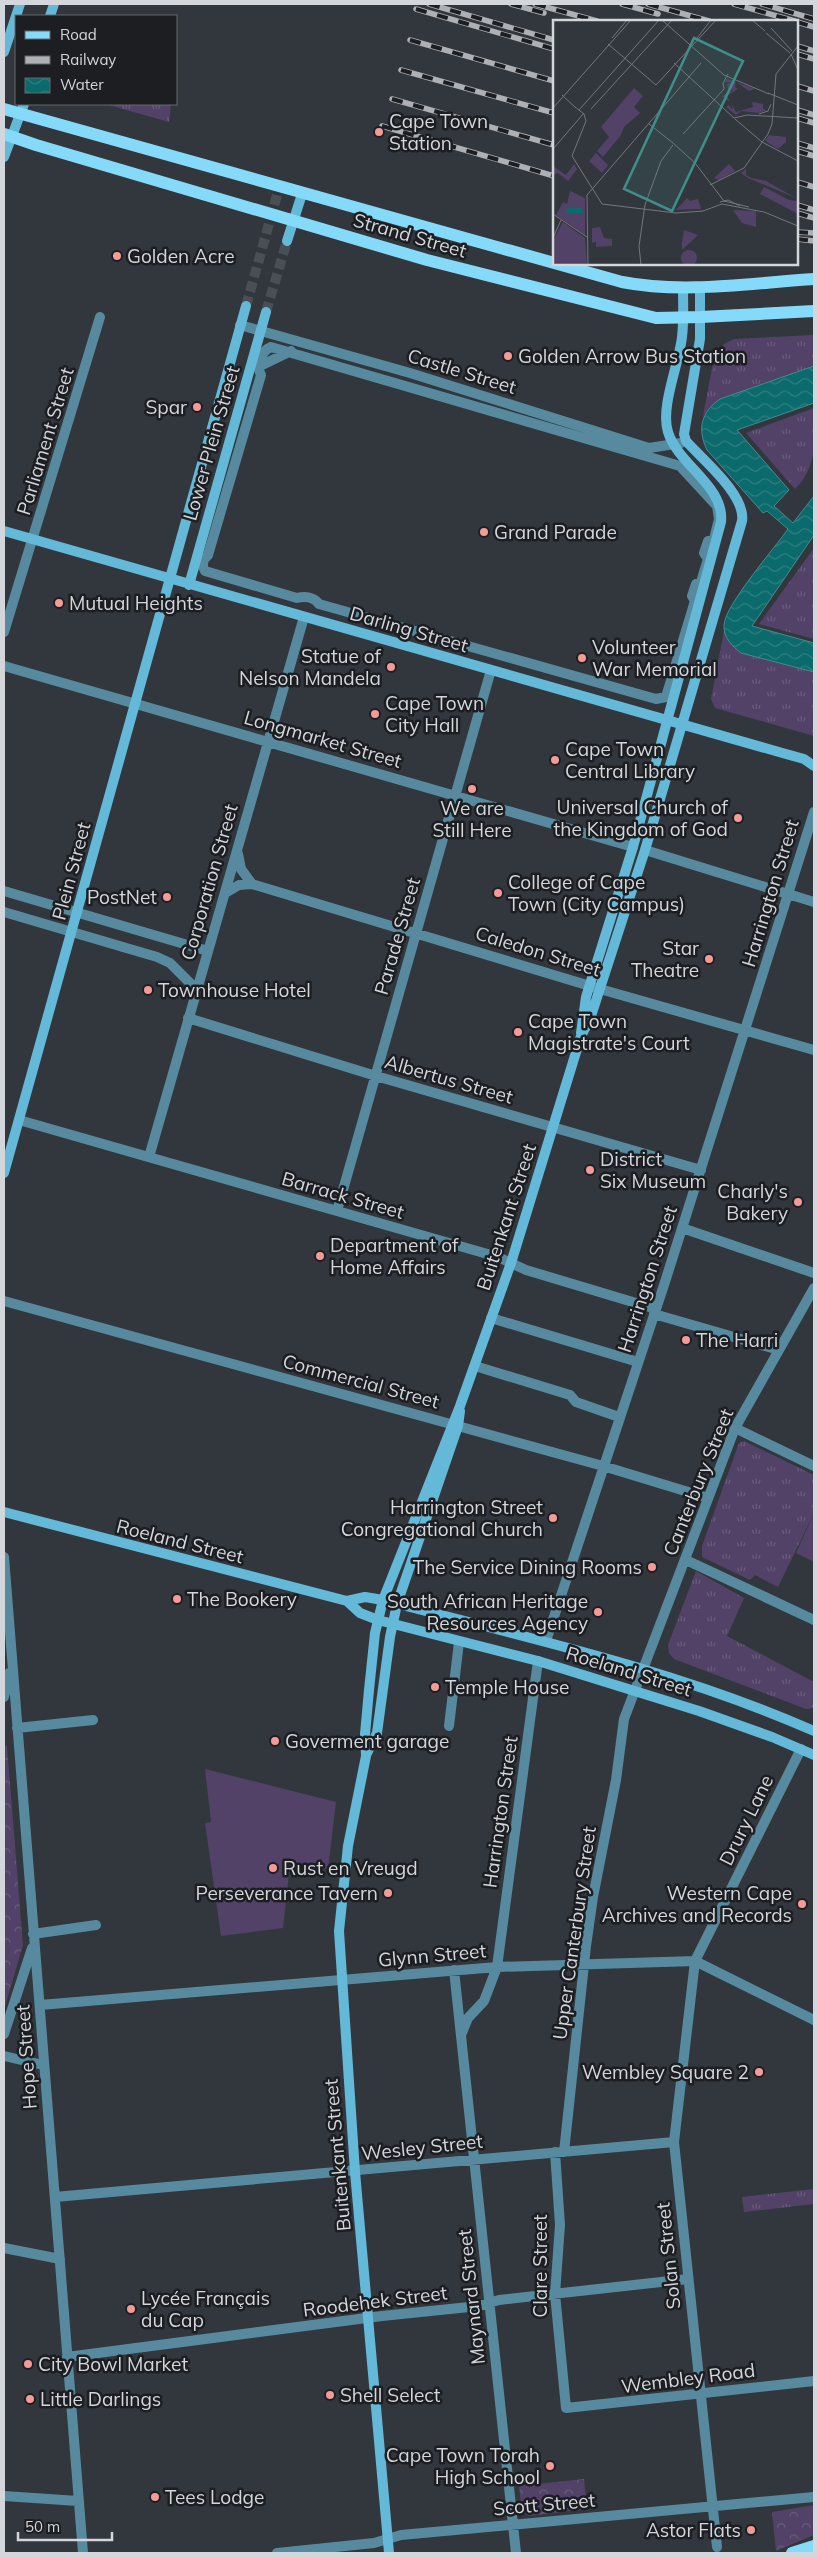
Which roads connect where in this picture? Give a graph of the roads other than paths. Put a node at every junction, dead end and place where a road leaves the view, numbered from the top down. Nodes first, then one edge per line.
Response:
1 (15, 19) edge
2 (4, 52) edge
3 (4, 109) edge
4 (22, 109) edge
5 (8, 135) edge
6 (4, 157) edge
7 (302, 194) junction
8 (294, 221) junction
9 (287, 241) tunnel mouth
10 (553, 263) edge
11 (560, 265) edge
12 (814, 279) edge
13 (683, 287) junction
14 (700, 287) junction
15 (246, 306) tunnel mouth
16 (814, 310) edge
17 (266, 312) tunnel mouth
18 (100, 317) dead end
19 (683, 318) junction
20 (701, 318) junction
21 (240, 325) junction
22 (261, 331) junction
23 (291, 351) joint
24 (686, 441) junction
25 (673, 446) junction
26 (4, 531) edge
27 (33, 539) junction
28 (170, 579) junction
29 (189, 584) junction
30 (304, 617) junction
31 (4, 632) edge
32 (4, 666) edge
33 (491, 670) junction
34 (135, 704) junction
35 (668, 720) junction
36 (683, 725) junction
37 (268, 742) junction
38 (809, 758) edge
39 (814, 766) edge
40 (456, 795) junction
41 (814, 812) edge
42 (633, 848) junction
43 (646, 850) junction
44 (238, 851) junction
45 (252, 884) junction
46 (4, 891) edge
47 (227, 892) junction
48 (788, 894) junction
49 (814, 902) edge
50 (4, 912) edge
51 (77, 913) junction
52 (72, 932) junction
53 (416, 932) junction
54 (208, 951) junction
55 (589, 985) junction
56 (196, 989) junction
57 (600, 989) junction
58 (188, 1018) junction
59 (746, 1030) junction
60 (581, 1036) junction
61 (814, 1050) edge
62 (376, 1076) junction
63 (19, 1120) junction
64 (553, 1127) junction
65 (149, 1158) junction
66 (701, 1170) junction
67 (4, 1173) edge
68 (337, 1211) junction
69 (682, 1228) junction
70 (511, 1263) junction
71 (814, 1273) edge
72 (814, 1288) edge
73 (4, 1301) edge
74 (655, 1312) junction
75 (491, 1318) junction
76 (779, 1350) junction
77 (638, 1362) junction
78 (475, 1366) junction
79 (619, 1417) junction
80 (455, 1425) junction
81 (735, 1428) junction
82 (603, 1466) junction
83 (814, 1466) edge
84 (708, 1498) junction
85 (4, 1512) edge
86 (4, 1558) edge
87 (686, 1560) junction
88 (383, 1600) junction
89 (347, 1601) junction
90 (397, 1604) junction
91 (378, 1620) junction
92 (814, 1620) edge
93 (392, 1624) junction
94 (7, 1641) edge
95 (546, 1641) junction
96 (459, 1642) junction
97 (538, 1661) junction
98 (11, 1662) junction
99 (644, 1670) junction
100 (636, 1692) junction
101 (4, 1697) edge
102 (93, 1720) dead end
103 (449, 1726) dead end
104 (17, 1728) junction
105 (814, 1729) edge
106 (802, 1749) junction
107 (814, 1755) edge
108 (366, 1756) junction
109 (96, 1925) dead end
110 (34, 1938) junction
111 (696, 1961) junction
112 (584, 1964) junction
113 (497, 1967) junction
114 (454, 1970) junction
115 (342, 1980) junction
116 (40, 2005) junction
117 (814, 2020) edge
118 (4, 2034) edge
119 (460, 2038) junction
120 (4, 2056) edge
121 (44, 2065) junction
122 (674, 2142) junction
123 (559, 2152) junction
124 (474, 2158) junction
125 (355, 2172) junction
126 (55, 2196) junction
127 (4, 2248) edge
128 (60, 2259) junction
129 (688, 2279) junction
130 (555, 2294) junction
131 (490, 2303) junction
132 (370, 2319) junction
133 (67, 2357) junction
134 (814, 2381) edge
135 (700, 2394) junction
136 (566, 2408) joint
137 (4, 2496) edge
138 (814, 2496) edge
139 (78, 2501) junction
140 (712, 2506) junction
141 (513, 2524) junction
142 (388, 2540) junction
143 (814, 2546) edge
144 (717, 2547) dead end
145 (83, 2553) edge
146 (277, 2553) edge
147 (389, 2553) edge
148 (516, 2553) edge
149 (792, 2553) edge

1 - 2 main road
3 - 4 main road, Strand Street
4 - 5 main road
4 - 7 main road, Strand Street
5 - 6 main road
5 - 8 main road, Strand Street
7 - 8 main road
7 - 10 main road, Strand Street
8 - 9 main road
8 - 19 main road, Strand Street
11 - 13 main road, Strand Street
12 - 14 main road, Strand Street
13 - 14 main road, Strand Street
13 - 19 main road
14 - 20 main road
15 - 21 main road, Lower Plein Street
16 - 20 main road, Strand Street
17 - 22 main road, Lower Plein Street
18 - 27 street, Parliament Street
19 - 20 main road, Strand Street
19 - 25 main road
20 - 24 main road
21 - 22 street, Castle Street
21 - 28 main road, Lower Plein Street
22 - 25 street, Castle Street
22 - 29 main road, Lower Plein Street
23 - 23 street
24 - 25 street, Castle Street
24 - 36 main road
25 - 35 main road
26 - 27 main road, Darling Street
27 - 28 main road, Darling Street
27 - 31 street, Parliament Street
28 - 29 main road, Darling Street
28 - 34 main road, Plein Street
29 - 30 main road, Darling Street
30 - 33 main road, Darling Street
30 - 37 street, Corporation Street
32 - 34 street, Longmarket Street
33 - 35 main road, Darling Street
33 - 40 street, Parade Street
34 - 37 street, Longmarket Street
34 - 51 main road, Plein Street
35 - 36 main road, Darling Street
35 - 42 main road, Buitenkant Street
36 - 38 main road, Darling Street
36 - 43 main road, Buitenkant Street
37 - 40 street, Longmarket Street
37 - 44 street, Corporation Street
38 - 39 main road, Darling Street
40 - 42 street, Longmarket Street
40 - 53 street, Parade Street
41 - 48 street, Harrington Street
42 - 55 main road, Buitenkant Street
43 - 48 street
43 - 57 main road, Buitenkant Street
44 - 45 street
44 - 47 street, Corporation Street
45 - 47 street
45 - 53 street, Caledon Street
46 - 51 street
47 - 54 street, Corporation Street
48 - 49 street
48 - 59 street, Harrington Street
50 - 52 street
51 - 52 main road, Plein Street
51 - 54 street
52 - 56 street
52 - 63 main road, Plein Street
53 - 55 street, Caledon Street
53 - 62 street, Parade Street
54 - 56 street, Corporation Street
55 - 57 street, Caledon Street
55 - 60 main road, Buitenkant Street
56 - 58 street, Corporation Street
57 - 59 street, Caledon Street
57 - 60 main road, Buitenkant Street
58 - 62 street, Albertus Street
58 - 65 street, Corporation Street
59 - 61 street, Caledon Street
59 - 66 street, Harrington Street
60 - 64 main road, Buitenkant Street
62 - 64 street, Albertus Street
62 - 68 street, Parade Street
63 - 65 street, Barrack Street
63 - 67 main road, Plein Street
64 - 66 street, Albertus Street
64 - 70 main road, Buitenkant Street
65 - 68 street, Barrack Street
66 - 69 street, Harrington Street
68 - 70 street, Barrack Street
69 - 71 street
69 - 74 street, Harrington Street
70 - 74 street, Barrack Street
70 - 75 main road, Buitenkant Street
72 - 76 street, Canterbury Street
73 - 80 street, Commercial Street
74 - 76 street, Barrack Street
74 - 77 street, Harrington Street
75 - 77 street
75 - 78 main road, Buitenkant Street
76 - 81 street, Canterbury Street
77 - 79 street, Harrington Street
78 - 79 street
78 - 80 main road, Buitenkant Street
79 - 82 street, Harrington Street
80 - 82 street, Commercial Street
80 - 88 main road, Buitenkant Street
80 - 90 main road, Buitenkant Street
81 - 83 street
81 - 84 street, Canterbury Street
82 - 84 street, Commercial Street
82 - 95 street, Harrington Street
84 - 87 street, Canterbury Street
85 - 89 main road, Roeland Street
86 - 94 street, Hope Street
87 - 92 street
87 - 99 street, Canterbury Street
88 - 89 main road, Roeland Street
88 - 90 main road, Roeland Street
88 - 91 main road, Buitenkant Street
89 - 91 main road, Roeland Street
90 - 93 main road, Buitenkant Street
90 - 95 main road, Roeland Street
91 - 93 main road, Roeland Street
91 - 108 main road, Buitenkant Street
93 - 96 main road, Roeland Street
93 - 108 main road, Buitenkant Street
94 - 98 street, Hope Street
95 - 99 main road, Roeland Street
96 - 97 main road, Roeland Street
96 - 103 street
97 - 100 main road, Roeland Street
97 - 113 street, Harrington Street
98 - 101 street
98 - 104 street, Hope Street
99 - 100 street, Canterbury Street
99 - 105 main road, Roeland Street
100 - 106 main road, Roeland Street
100 - 112 street, Upper Canterbury Street
102 - 104 street
104 - 110 street, Hope Street
106 - 107 main road, Roeland Street
106 - 111 street, Drury Lane
108 - 115 main road, Buitenkant Street
109 - 110 street
110 - 116 street, Hope Street
110 - 118 street
111 - 112 street, Glynn Street
111 - 117 street, Glynn Street
111 - 122 street, Solan Street
112 - 113 street, Glynn Street
112 - 123 street, Upper Canterbury Street
113 - 114 street, Glynn Street
113 - 119 street
114 - 115 street, Glynn Street
114 - 119 street, Maynard Street
115 - 116 street, Glynn Street
115 - 125 main road, Buitenkant Street
116 - 121 street, Hope Street
119 - 124 street, Maynard Street
120 - 121 street
121 - 126 street, Hope Street
122 - 123 street, Wesley Street
122 - 129 street, Solan Street
123 - 124 street, Wesley Street
123 - 130 street, Clare Street
124 - 125 street, Wesley Street
124 - 131 street, Maynard Street
125 - 126 street, Wesley Street
125 - 132 main road, Buitenkant Street
126 - 128 street, Hope Street
127 - 128 street
128 - 133 street, Hope Street
129 - 130 street, Roodehek Street
129 - 135 street, Solan Street
130 - 131 street, Roodehek Street
130 - 136 street, Clare Street
131 - 132 street, Roodehek Street
131 - 141 street, Maynard Street
132 - 133 street, Roodehek Street
132 - 142 main road, Buitenkant Street
133 - 139 street, Hope Street
134 - 135 street, Wembley Road
135 - 136 street, Wembley Road
135 - 140 street, Solan Street
137 - 139 street
138 - 140 street, Scott Street
139 - 145 street, Hope Street
140 - 141 street, Scott Street
140 - 144 street, Solan Street
141 - 142 street, Scott Street
141 - 148 street, Maynard Street
142 - 146 street, Scott Street
142 - 147 main road, Buitenkant Street
143 - 149 main road

